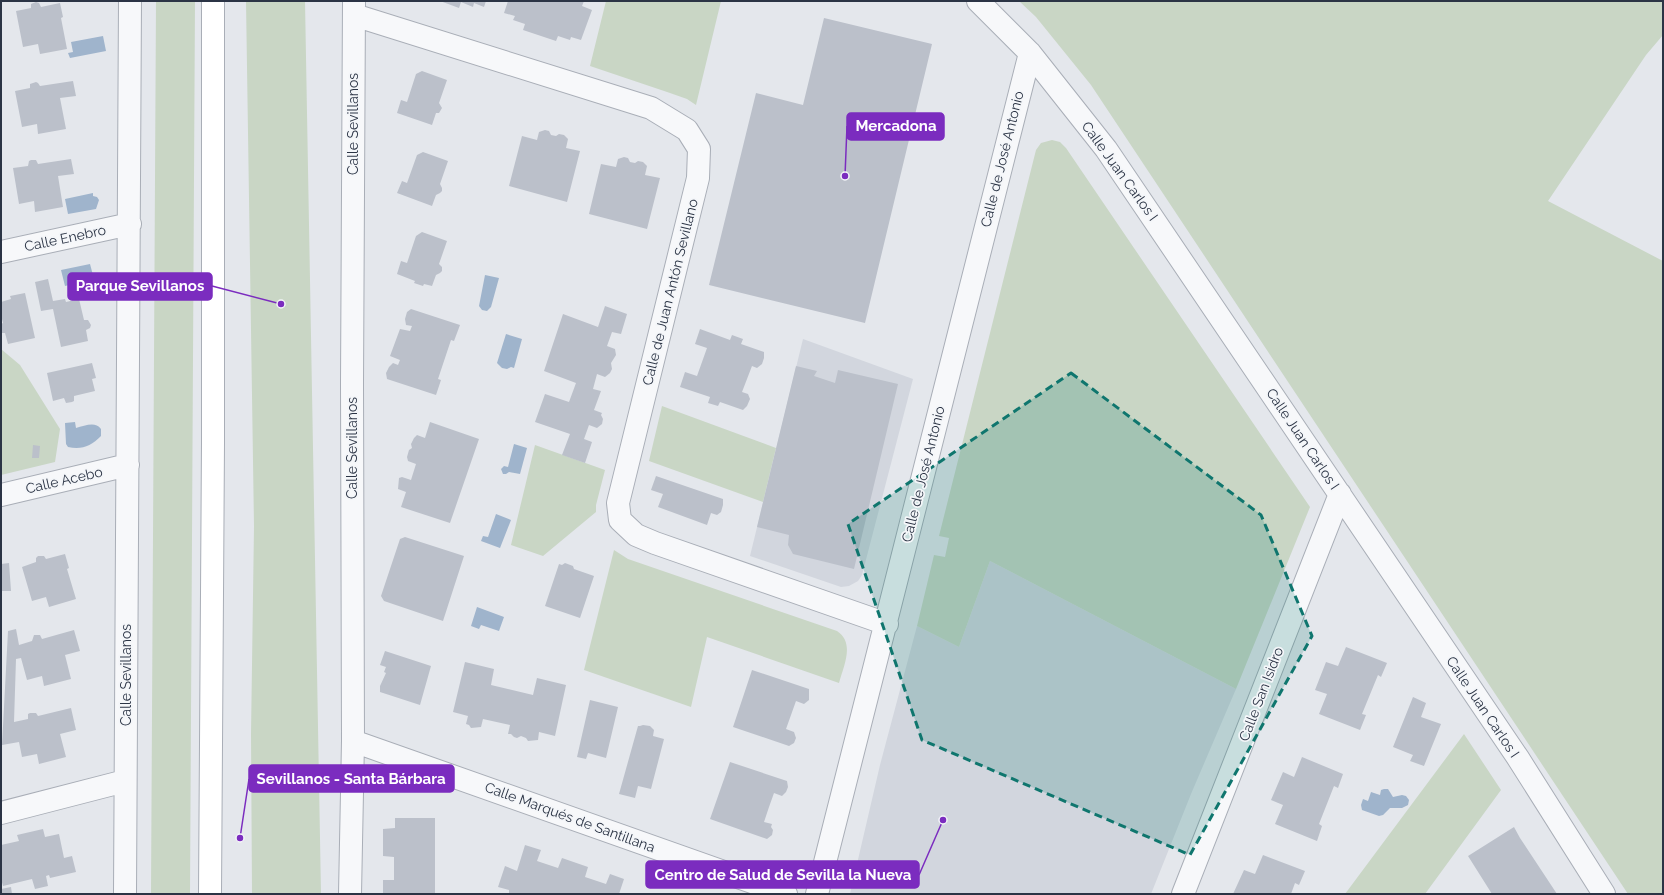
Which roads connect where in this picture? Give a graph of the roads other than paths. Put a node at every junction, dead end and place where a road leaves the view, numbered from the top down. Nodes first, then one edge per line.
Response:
1 (130, 1) edge
2 (213, 1) edge
3 (978, 1) edge
4 (354, 8) edge
5 (1030, 53) junction
6 (130, 224) junction
7 (1, 252) edge
8 (128, 465) junction
9 (1340, 494) junction
10 (1, 495) edge
11 (887, 624) junction
12 (353, 741) junction
13 (125, 781) junction
14 (1, 813) edge
15 (125, 894) edge
16 (210, 894) edge
17 (350, 894) edge
18 (786, 894) edge
19 (817, 894) edge
20 (1183, 894) edge
21 (1604, 894) edge

1 - 6 street, Calle Sevillanos
2 - 16 main road
3 - 5 street, Calle Juan Carlos I
4 - 11 street, Calle de Juan Antón Sevillano
4 - 12 street, Calle Sevillanos
5 - 9 street, Calle Juan Carlos I
5 - 11 street, Calle de José Antonio
6 - 7 street, Calle Enebro
6 - 8 street, Calle Sevillanos
8 - 10 street, Calle Acebo
8 - 13 street, Calle Sevillanos
9 - 20 street, Calle San Isidro
9 - 21 street, Calle Juan Carlos I
11 - 19 street, Calle de José Antonio
12 - 17 street, Calle Sevillanos
12 - 18 street, Calle Marqués de Santillana
13 - 14 street
13 - 15 street, Calle Sevillanos

